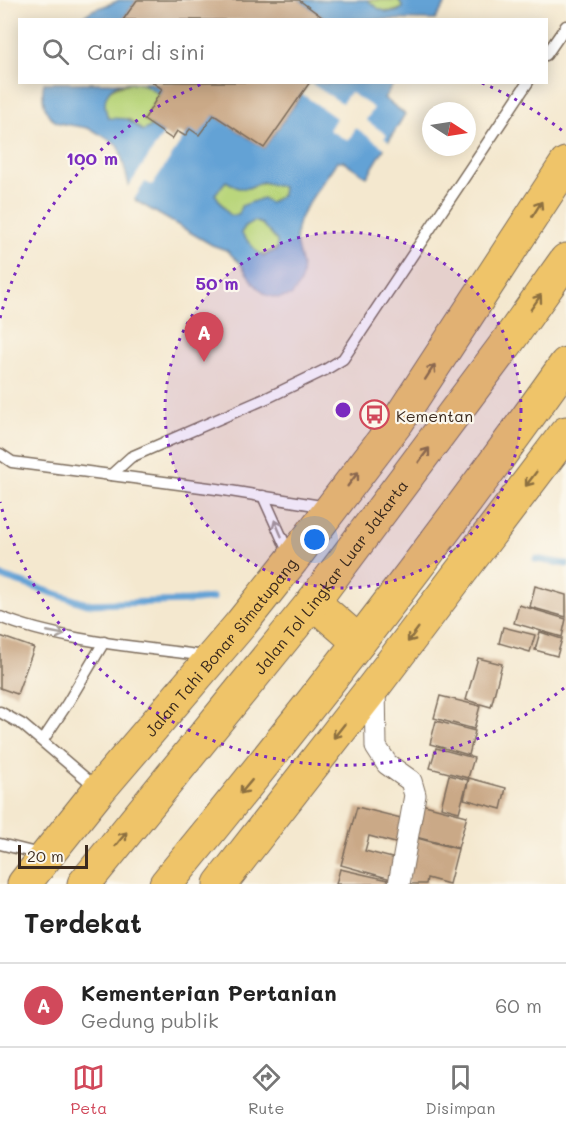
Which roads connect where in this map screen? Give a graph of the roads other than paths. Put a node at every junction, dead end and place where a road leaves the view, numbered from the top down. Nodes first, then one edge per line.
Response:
1 (566, 26) edge
2 (548, 52) edge
3 (527, 84) edge
4 (566, 164) edge
5 (566, 260) edge
6 (566, 364) edge
7 (566, 433) edge
8 (0, 454) edge
9 (111, 475) junction
10 (264, 496) junction
11 (332, 508) junction
12 (291, 560) junction
13 (313, 602) junction
14 (0, 617) edge
15 (104, 642) junction
16 (359, 642) junction
17 (214, 657) junction
18 (375, 685) junction
19 (0, 712) edge
20 (42, 740) junction
21 (99, 790) junction
22 (0, 844) edge
23 (47, 856) junction
24 (24, 884) edge
25 (84, 884) edge
26 (166, 884) edge
27 (220, 884) edge
28 (399, 884) edge

1 - 2 lane
3 - 9 lane
11 -> 4 highway, Jalan Tahi Bonar Simatupang
13 -> 5 highway, Jalan Tol Lingkar Luar Jakarta
6 - 16 highway
7 -> 18 highway
8 - 9 lane
9 - 10 lane
10 - 11 lane
12 -> 10 lane
11 - 12 highway, Jalan Tahi Bonar Simatupang
12 - 17 highway, Jalan Tahi Bonar Simatupang
13 - 16 highway
25 -> 13 highway, Jalan Tol Lingkar Luar Jakarta
14 -> 15 lane
15 - 17 lane
15 - 20 lane
16 -> 26 highway
17 - 21 highway, Jalan Tahi Bonar Simatupang
18 -> 27 highway
18 - 28 street
19 - 20 lane
20 - 21 lane
21 - 23 highway, Jalan Tahi Bonar Simatupang
22 - 23 lane
23 - 24 highway, Jalan Tahi Bonar Simatupang

